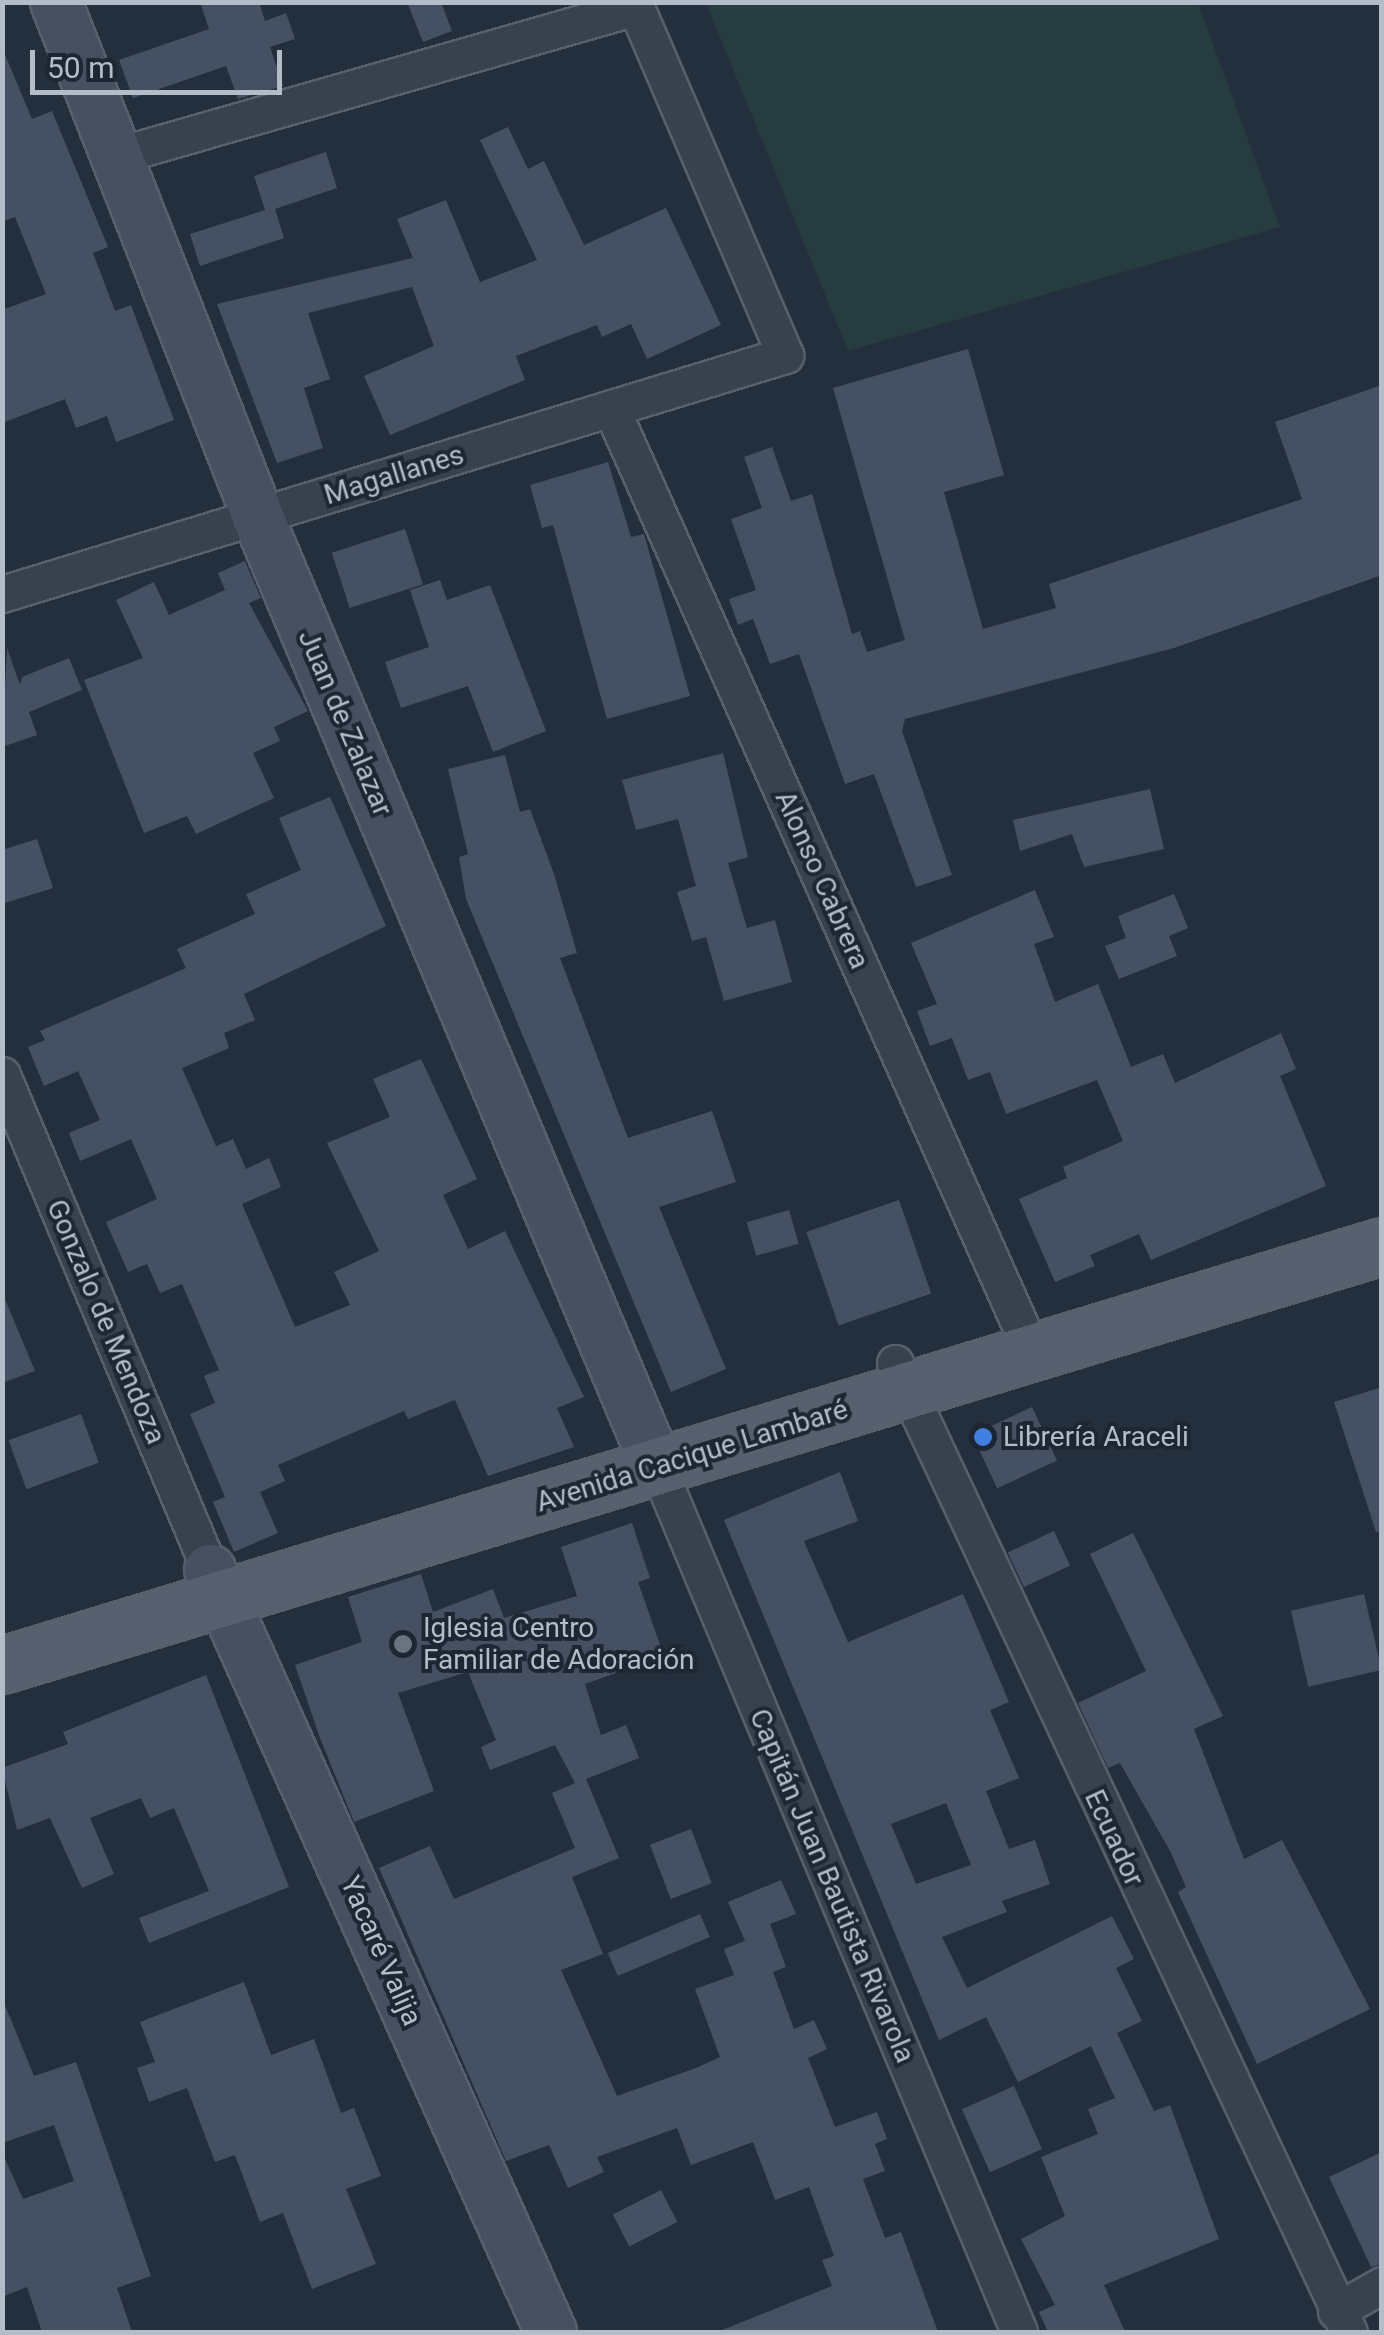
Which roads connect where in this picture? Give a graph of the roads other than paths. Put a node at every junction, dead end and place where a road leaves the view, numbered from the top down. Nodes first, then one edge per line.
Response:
1 (56, 2) edge
2 (635, 5) edge
3 (119, 156) junction
4 (611, 408) junction
5 (258, 516) junction
6 (2, 594) edge
7 (2, 1075) edge
8 (1382, 1215) edge
9 (1382, 1246) edge
10 (1026, 1339) junction
11 (900, 1377) junction
12 (653, 1452) junction
13 (217, 1584) junction
14 (2, 1633) edge
15 (2, 1665) edge
16 (1382, 2284) edge
17 (1343, 2322) edge
18 (551, 2332) edge
19 (1020, 2332) edge

1 - 3 street, Juan de Zalazar
2 - 3 street
2 - 4 street, Magallanes
3 - 5 street, Juan de Zalazar
4 - 5 street, Magallanes
4 - 10 street, Alonso Cabrera
5 - 6 street, Magallanes
5 - 12 street, Juan de Zalazar
7 - 13 street, Gonzalo de Mendoza
8 - 10 main road, Avenida Cacique Lambaré
9 - 10 main road, Avenida Cacique Lambaré
10 - 11 main road, Avenida Cacique Lambaré
11 - 12 main road, Avenida Cacique Lambaré
11 - 17 street, Ecuador
12 - 13 main road, Avenida Cacique Lambaré
12 - 19 street, Capitán Juan Bautista Rivarola
13 - 14 main road, Avenida Cacique Lambaré
13 - 15 main road, Avenida Cacique Lambaré
13 - 18 street, Yacaré Valija
16 - 17 street

